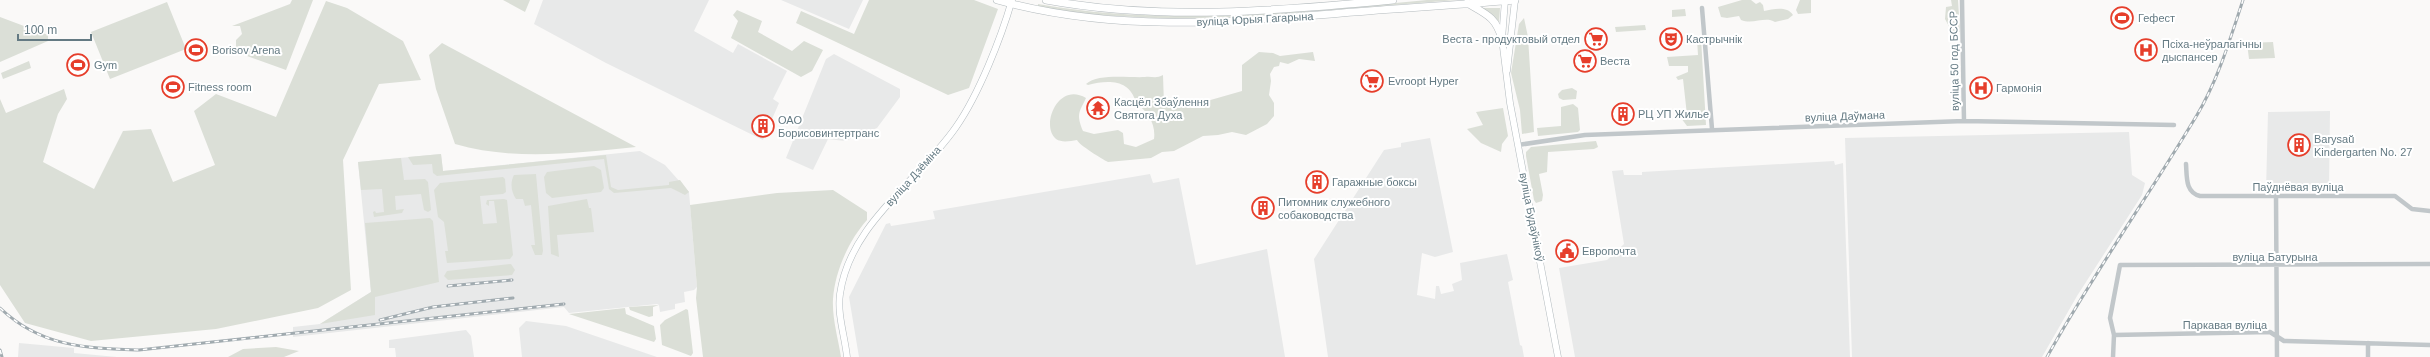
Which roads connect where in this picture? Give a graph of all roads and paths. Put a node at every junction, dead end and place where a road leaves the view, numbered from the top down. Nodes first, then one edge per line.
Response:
1 (997, 0) edge
2 (1046, 0) edge
3 (1393, 0) edge
4 (1504, 0) edge
5 (1515, 0) edge
6 (1962, 0) edge
7 (1012, 2) edge
8 (1467, 3) junction
9 (1702, 8) dead end
10 (1502, 39) junction
11 (1506, 76) junction
12 (1964, 121) junction
13 (2174, 125) dead end
14 (1712, 129) junction
15 (1518, 145) junction
16 (2186, 164) dead end
17 (2276, 195) junction
18 (2430, 211) edge
19 (2430, 264) edge
20 (2277, 266) junction
21 (2114, 335) junction
22 (2277, 337) junction
23 (2368, 343) junction
24 (2430, 345) edge
25 (848, 357) edge
26 (1558, 357) edge
27 (2113, 357) edge
28 (2277, 357) edge
29 (2368, 357) edge

1 - 7 main road, вуліца Юрыя Гагарына
2 - 3 main road, вуліца Юрыя Гагарына
4 - 5 main road, вуліца Юрыя Гагарына
4 - 8 main road, вуліца Юрыя Гагарына
4 - 10 main road, вуліца Будаўнікоў
5 - 11 main road, вуліца Будаўнікоў
6 - 12 street, вуліца 50 год БССР
7 - 8 main road, вуліца Юрыя Гагарына
7 - 25 main road, вуліца Дзёміна
8 - 10 main road
9 - 14 street
10 - 11 main road, вуліца Будаўнікоў
11 - 15 main road, вуліца Будаўнікоў
12 - 13 street, вуліца Даўмана
12 - 14 street, вуліца Даўмана
14 - 15 street, вуліца Даўмана
15 - 26 main road, вуліца Будаўнікоў
16 - 17 street, Паўднёвая вуліца
17 - 18 street, Паўднёвая вуліца
17 - 20 street
19 - 20 street, вуліца Батурына
20 - 21 street, вуліца Батурына
20 - 22 street
21 - 22 street, Паркавая вуліца
21 - 27 street
22 - 23 street, Паркавая вуліца
22 - 28 street
23 - 24 street, Паркавая вуліца
23 - 29 street

